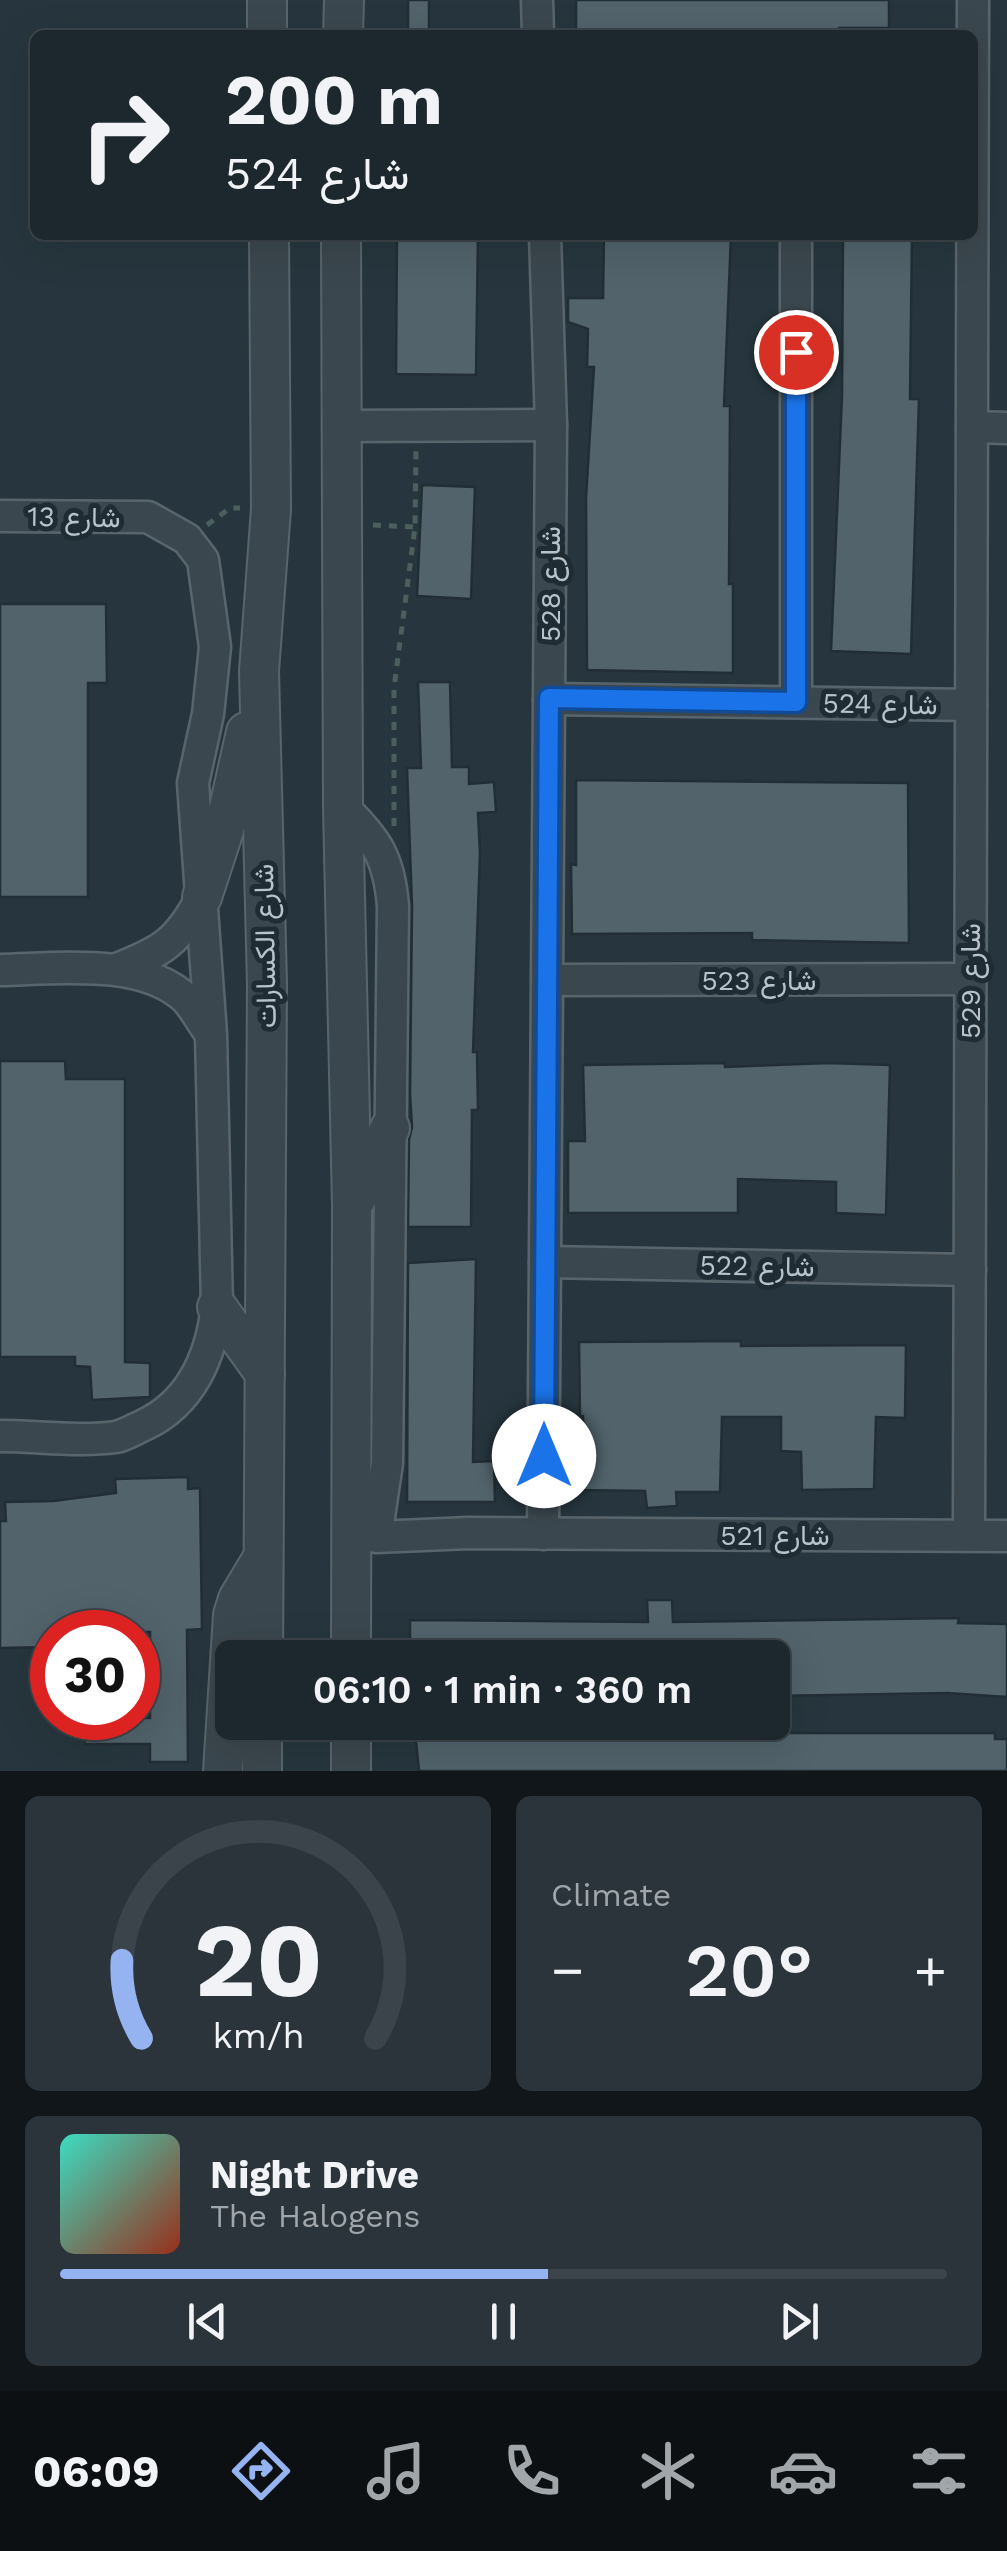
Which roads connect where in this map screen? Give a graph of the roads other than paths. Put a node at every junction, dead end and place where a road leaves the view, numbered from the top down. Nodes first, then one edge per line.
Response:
1 (267, 0) edge
2 (344, 0) edge
3 (536, 0) edge
4 (974, 0) edge
5 (267, 30) edge
6 (343, 30) edge
7 (538, 30) edge
8 (974, 30) edge
9 (268, 240) edge
10 (342, 240) edge
11 (545, 240) edge
12 (796, 240) edge
13 (973, 240) edge
14 (343, 426) junction
15 (551, 426) junction
16 (972, 427) junction
17 (1007, 428) edge
18 (0, 516) edge
19 (148, 517) joint
20 (259, 671) junction
21 (549, 698) junction
22 (796, 702) junction
23 (971, 706) junction
24 (343, 807) junction
25 (202, 897) junction
26 (117, 969) junction
27 (0, 970) edge
28 (970, 979) junction
29 (548, 980) junction
30 (211, 1034) junction
31 (390, 1128) junction
32 (352, 1206) junction
33 (545, 1262) junction
34 (970, 1270) junction
35 (217, 1307) junction
36 (265, 1374) junction
37 (0, 1436) edge
38 (543, 1534) junction
39 (969, 1536) junction
40 (1007, 1536) edge
41 (263, 1557) junction
42 (262, 1640) edge
43 (351, 1640) edge
44 (262, 1740) edge
45 (351, 1740) edge
46 (223, 1771) edge
47 (262, 1771) edge
48 (351, 1771) edge

1 - 5 street
2 - 6 street
3 - 7 street
4 - 8 street, شارع 529
9 - 20 street, شارع الكسارات
10 - 14 street
11 - 15 street, شارع 528
12 - 22 street
13 - 16 street, شارع 529
14 - 15 street
14 - 24 street
15 - 21 street, شارع 528
16 - 17 street
16 - 23 street, شارع 529
18 - 19 street, شارع 13
19 - 25 street, شارع الكسارات
20 - 25 street
20 - 36 street, شارع الكسارات
21 - 22 street, شارع 524
21 - 29 street, شارع 528
22 - 23 street, شارع 524
23 - 28 street, شارع 529
24 - 31 street
24 - 32 street
25 - 26 street
25 - 30 street, شارع الكسارات
26 - 27 street
26 - 30 street
28 - 29 street, شارع 523
28 - 34 street, شارع 529
29 - 33 street, شارع 528
30 - 35 street, شارع الكسارات
31 - 32 street
31 - 38 street
32 - 43 street
33 - 34 street, شارع 522
33 - 38 street, شارع 528
34 - 39 street, شارع 529
35 - 36 street
35 - 37 street, شارع الكسارات
36 - 41 street, شارع الكسارات
38 - 39 street, شارع 521
39 - 40 street, شارع 521
41 - 42 street, شارع الكسارات
41 - 46 street
44 - 47 street
45 - 48 street

